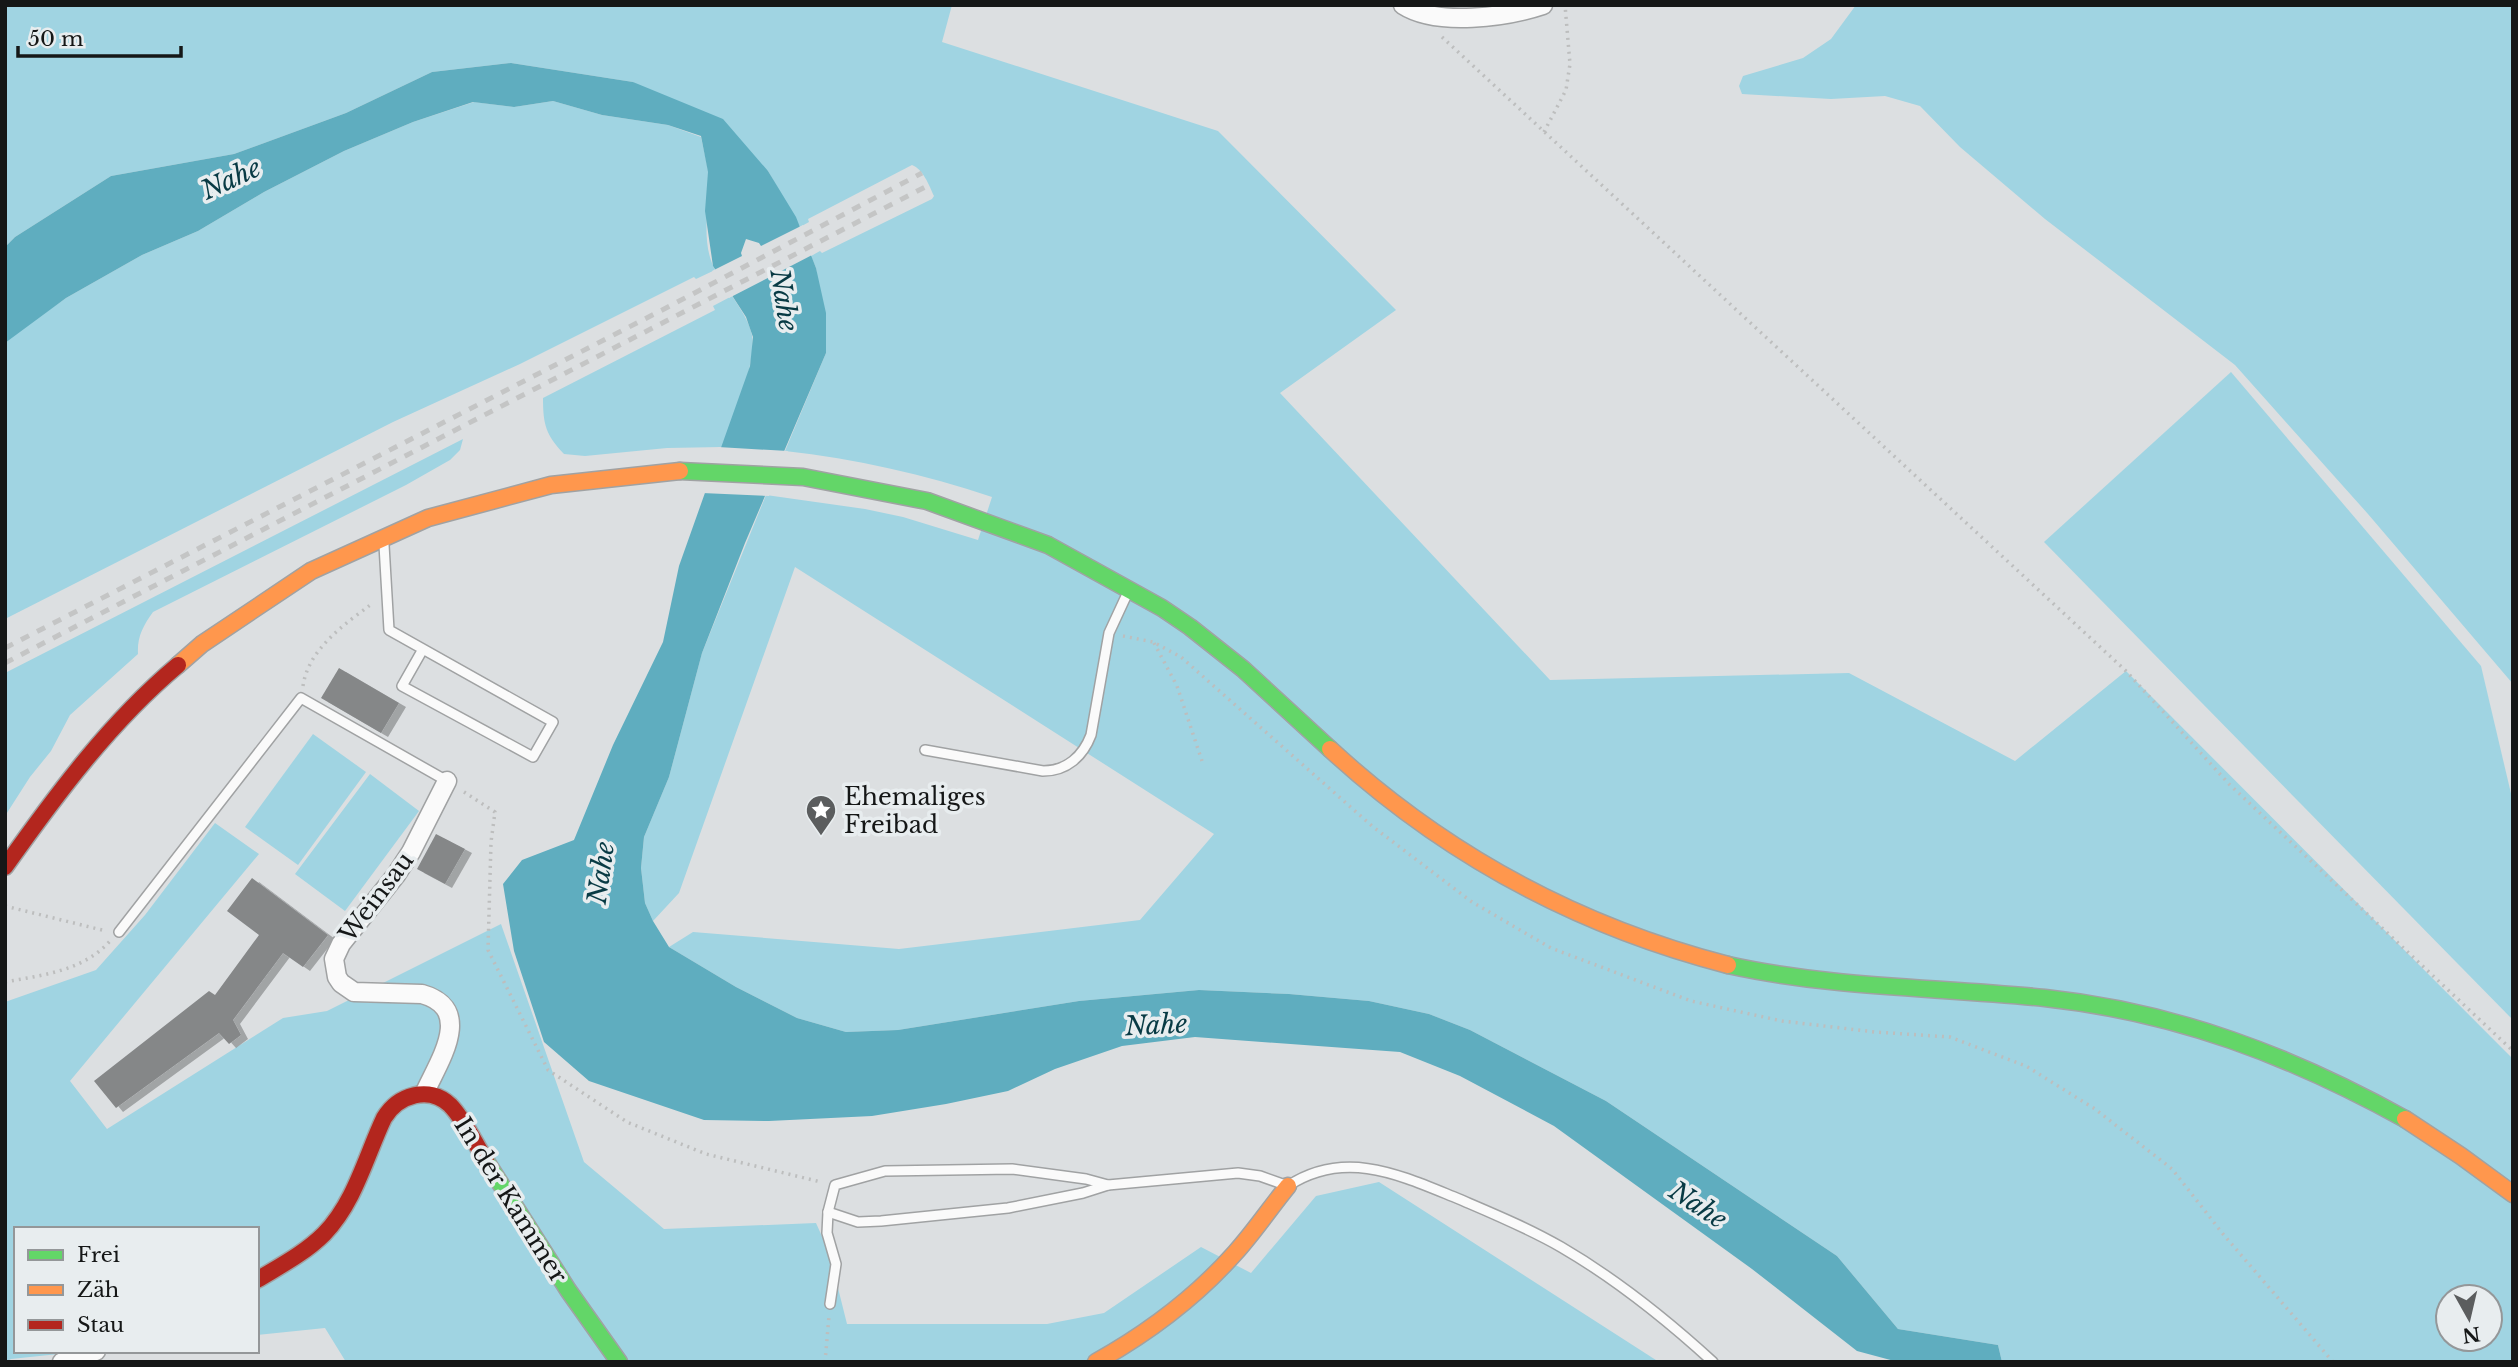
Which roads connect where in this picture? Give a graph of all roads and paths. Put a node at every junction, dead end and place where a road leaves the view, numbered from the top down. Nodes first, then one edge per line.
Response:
1 (1403, 5) edge
2 (1543, 5) edge
3 (1565, 5) edge
4 (1435, 31) dead end
5 (1544, 132) junction
6 (383, 536) junction
7 (1130, 587) junction
8 (387, 594) junction
9 (1153, 642) dead end
10 (423, 649) junction
11 (302, 698) junction
12 (925, 750) dead end
13 (1202, 761) dead end
14 (447, 781) junction
15 (5, 867) edge
16 (5, 906) edge
17 (106, 931) dead end
18 (118, 932) joint
19 (5, 982) edge
20 (2513, 1051) edge
21 (425, 1092) junction
22 (835, 1185) junction
23 (1108, 1185) junction
24 (1288, 1186) junction
25 (2513, 1194) edge
26 (828, 1212) junction
27 (259, 1279) edge
28 (830, 1304) joint
29 (90, 1353) edge
30 (62, 1362) edge
31 (619, 1362) edge
32 (825, 1362) edge
33 (1096, 1362) edge
34 (1713, 1362) edge

1 - 2 street
3 - 5 path
4 - 5 path
5 - 20 path
6 - 7 main road
6 - 8 lane
6 - 15 main road
7 - 12 lane
7 - 25 main road
8 - 10 lane
8 - 11 path
9 - 13 path
10 - 10 lane
11 - 14 lane
11 - 18 lane
14 - 21 street, Weinsau
14 - 22 path
16 - 17 path
18 - 19 path
21 - 27 main road
21 - 31 main road, In der Kammer
22 - 23 lane
22 - 26 lane
23 - 24 lane
23 - 26 lane
24 - 33 main road
24 - 34 lane
26 - 28 lane
28 - 32 path
29 - 30 street

